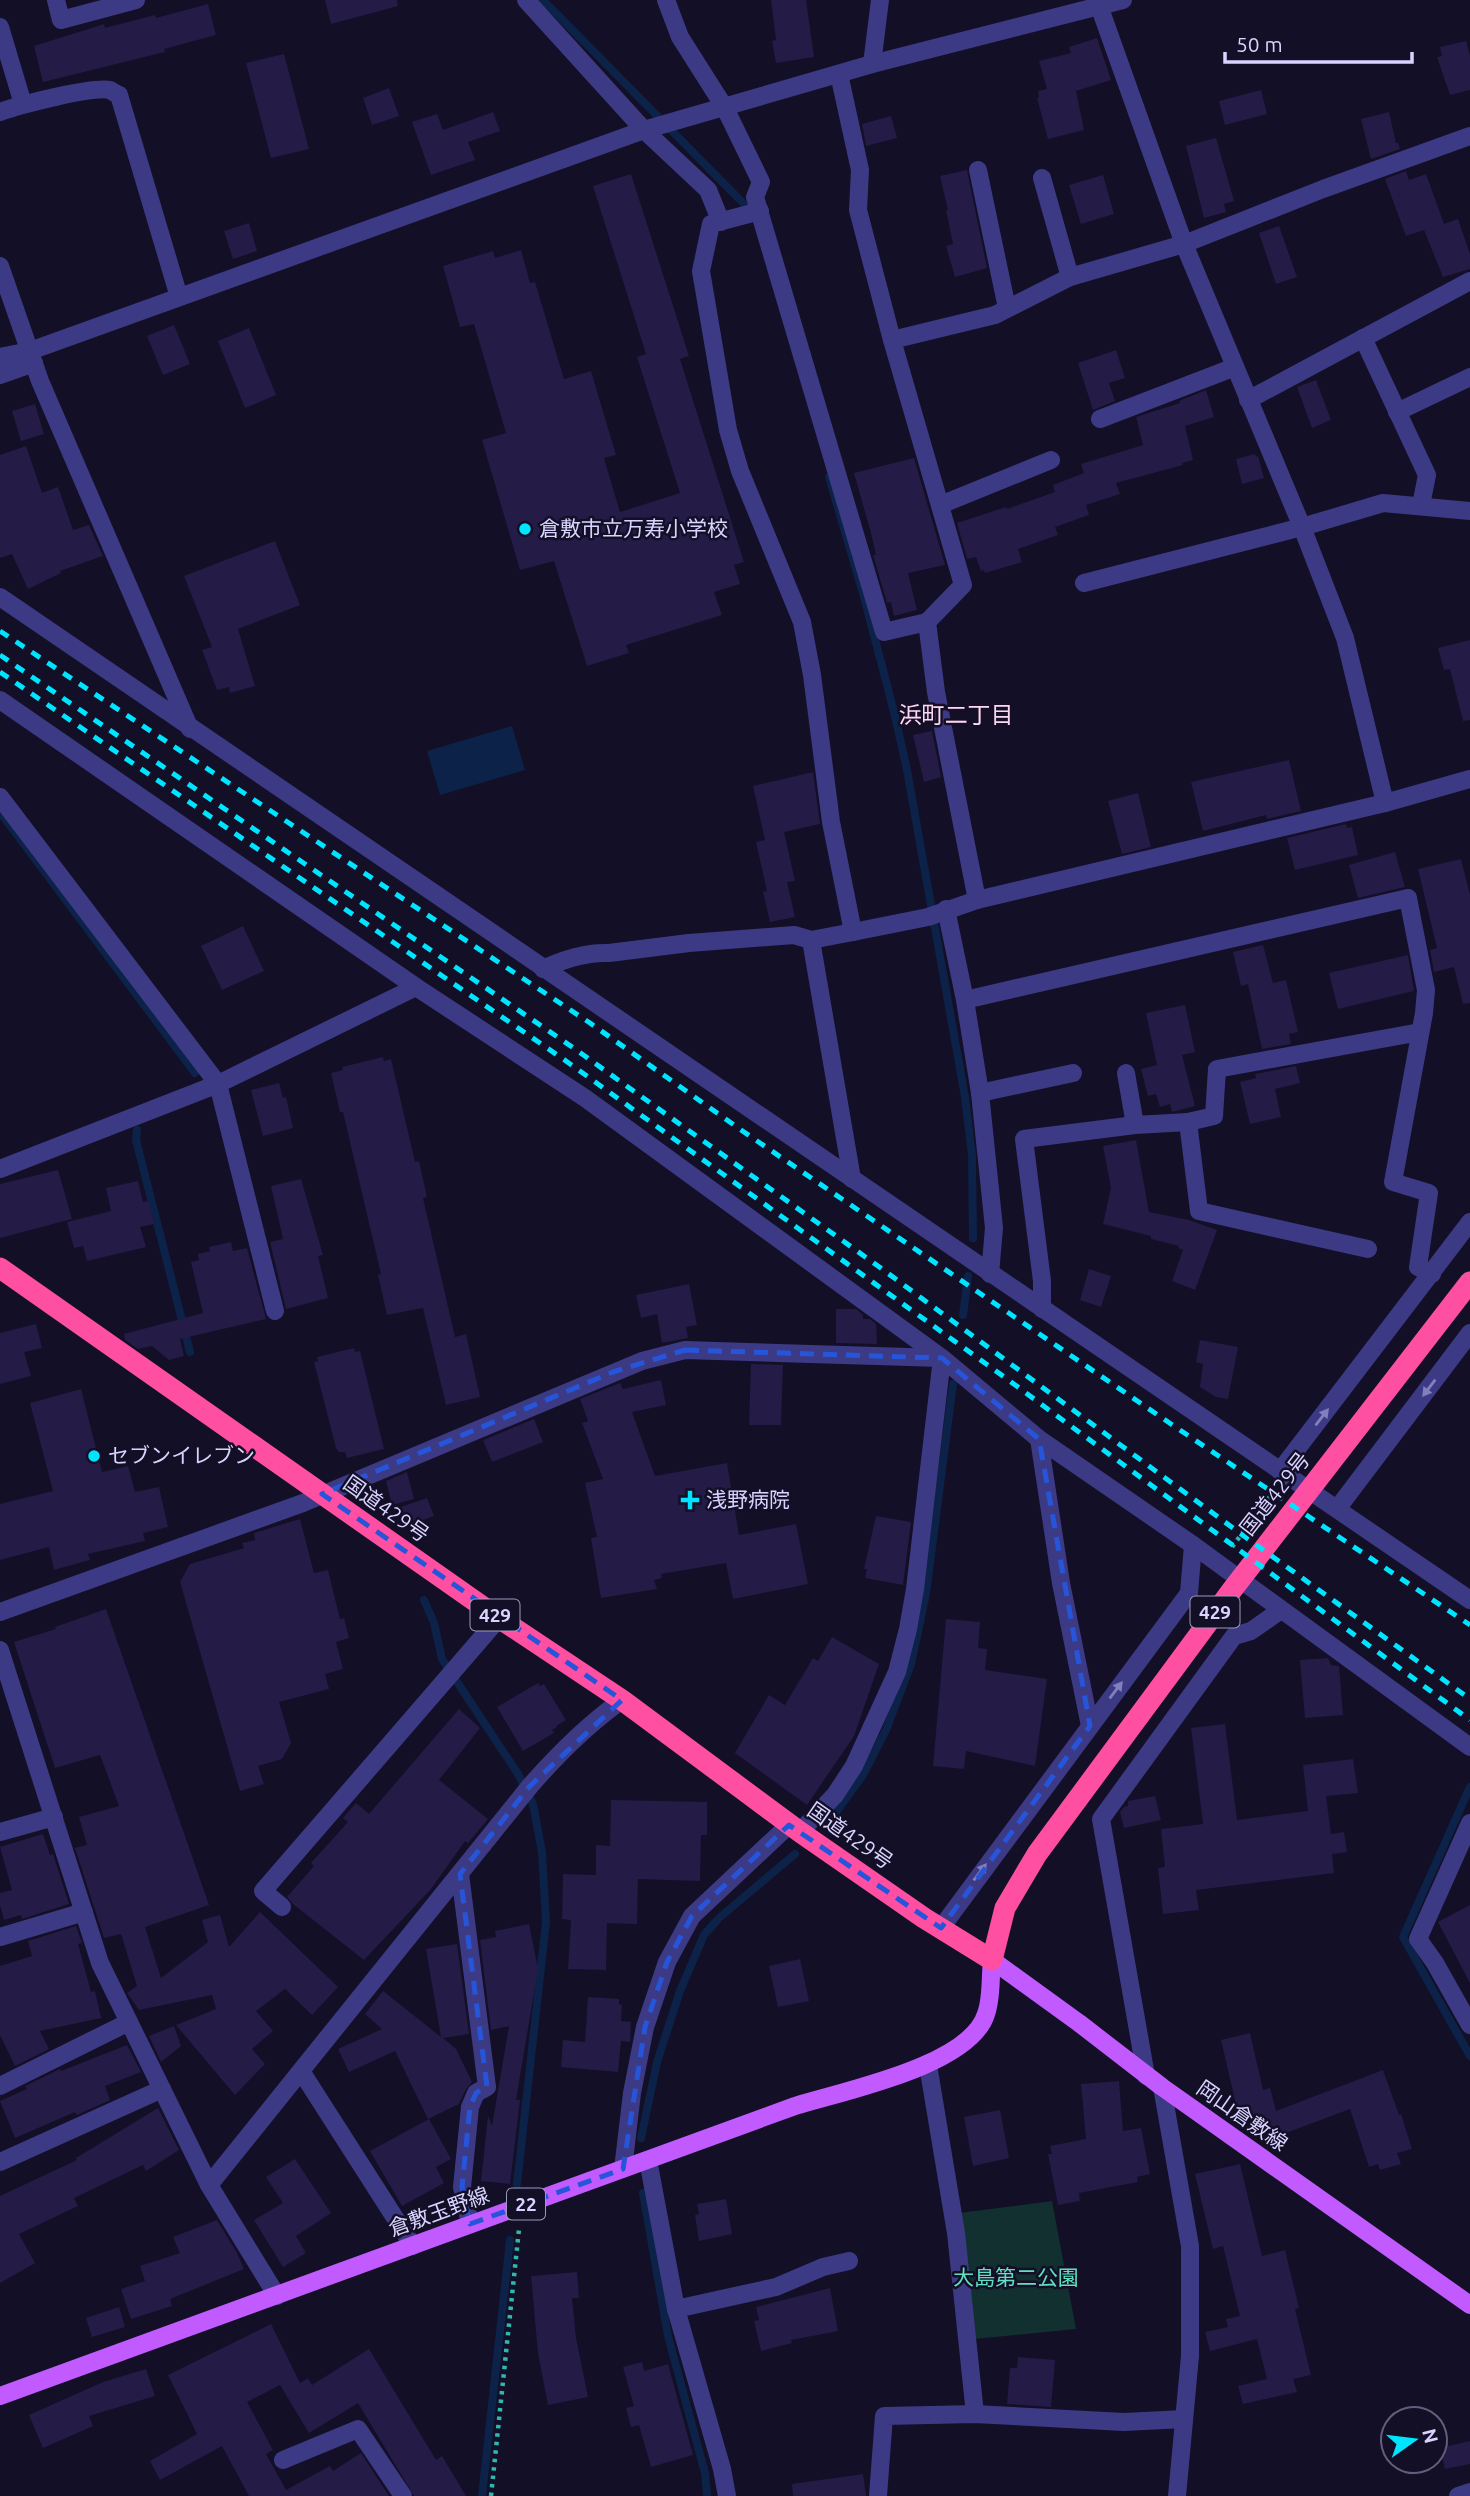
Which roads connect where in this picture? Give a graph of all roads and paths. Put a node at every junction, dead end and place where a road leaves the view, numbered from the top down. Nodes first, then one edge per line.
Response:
1 (56, 0) edge
2 (136, 0) edge
3 (526, 0) edge
4 (666, 0) edge
5 (880, 0) edge
6 (1123, 0) edge
7 (1098, 3) edge
8 (0, 27) edge
9 (872, 64) junction
10 (839, 74) junction
11 (23, 104) junction
12 (725, 108) junction
13 (0, 112) edge
14 (658, 126) junction
15 (1470, 136) edge
16 (978, 170) dead end
17 (1042, 178) dead end
18 (753, 213) junction
19 (720, 222) junction
20 (1184, 244) junction
21 (0, 266) edge
22 (1070, 277) junction
23 (1470, 281) edge
24 (179, 297) junction
25 (1007, 308) junction
26 (1363, 338) junction
27 (891, 340) junction
28 (0, 357) edge
29 (32, 357) junction
30 (1235, 367) junction
31 (0, 374) edge
32 (1470, 377) edge
33 (1248, 400) junction
34 (1397, 412) junction
35 (1100, 419) dead end
36 (1051, 460) dead end
37 (940, 505) junction
38 (1421, 505) junction
39 (1470, 511) edge
40 (1301, 527) junction
41 (1084, 583) dead end
42 (0, 597) edge
43 (927, 622) junction
44 (0, 700) edge
45 (190, 729) junction
46 (1470, 779) edge
47 (0, 797) edge
48 (1385, 803) junction
49 (977, 900) junction
50 (938, 913) junction
51 (853, 932) junction
52 (811, 940) junction
53 (543, 969) junction
54 (416, 987) junction
55 (965, 1000) junction
56 (1420, 1032) junction
57 (1073, 1073) dead end
58 (1126, 1073) dead end
59 (218, 1084) junction
60 (980, 1093) junction
61 (1188, 1122) junction
62 (1135, 1125) junction
63 (0, 1169) edge
64 (852, 1179) junction
65 (1470, 1222) edge
66 (1368, 1250) dead end
67 (0, 1268) edge
68 (990, 1274) junction
69 (1432, 1274) junction
70 (1470, 1282) edge
71 (1042, 1309) junction
72 (275, 1311) dead end
73 (1470, 1333) edge
74 (942, 1358) junction
75 (1039, 1439) junction
76 (1282, 1478) junction
77 (322, 1494) junction
78 (1331, 1506) junction
79 (1193, 1545) junction
80 (1229, 1550) dead end
81 (1470, 1600) edge
82 (1281, 1610) junction
83 (0, 1612) edge
84 (499, 1618) junction
85 (0, 1650) edge
86 (622, 1700) junction
87 (1090, 1726) junction
88 (1470, 1747) edge
89 (54, 1817) junction
90 (1470, 1823) edge
91 (795, 1828) junction
92 (0, 1832) edge
93 (460, 1874) junction
94 (282, 1907) dead end
95 (84, 1912) junction
96 (941, 1928) junction
97 (0, 1937) edge
98 (992, 1960) junction
99 (129, 2022) junction
100 (1470, 2025) edge
101 (928, 2065) junction
102 (301, 2071) junction
103 (1146, 2076) junction
104 (0, 2086) edge
105 (1162, 2087) junction
106 (162, 2089) junction
107 (648, 2160) junction
108 (0, 2162) edge
109 (622, 2169) junction
110 (209, 2185) junction
111 (518, 2207) junction
112 (470, 2224) junction
113 (412, 2246) junction
114 (849, 2261) dead end
115 (277, 2296) junction
116 (1470, 2305) edge
117 (676, 2309) junction
118 (0, 2396) edge
119 (975, 2414) junction
120 (1184, 2419) junction
121 (283, 2460) dead end
122 (1470, 2492) edge
123 (403, 2496) edge
124 (491, 2496) edge
125 (727, 2496) edge
126 (878, 2496) edge
127 (1177, 2496) edge
128 (1458, 2496) edge

1 - 2 street
3 - 14 street
4 - 12 street
5 - 9 street
6 - 7 street
7 - 9 street
7 - 20 street
8 - 11 street
9 - 10 street
10 - 12 street
10 - 27 street
11 - 13 street
11 - 24 street
12 - 14 street
12 - 18 street
14 - 19 street
14 - 24 street
15 - 20 street
16 - 25 street
17 - 22 street
18 - 19 street
18 - 43 street
19 - 51 street
20 - 22 street
20 - 30 street
21 - 29 street
22 - 25 street
23 - 26 street
24 - 29 street
25 - 27 street
26 - 33 street
26 - 34 street
27 - 37 street
28 - 29 street
29 - 31 street
29 - 45 street
30 - 33 street
30 - 35 street
32 - 34 street
33 - 40 street
34 - 38 street
36 - 37 street
37 - 43 street
38 - 39 street
38 - 40 street
40 - 41 street
40 - 48 street
42 - 45 street
43 - 49 street
44 - 54 street
45 - 53 street
46 - 48 street
47 - 59 street
48 - 49 street
49 - 50 street
50 - 51 street
50 - 55 street
51 - 52 street
52 - 53 street
52 - 64 street
53 - 64 street
54 - 59 street
54 - 74 street
55 - 56 street
55 - 60 street
56 - 61 street
56 - 69 street
57 - 60 street
58 - 62 street
59 - 63 street
59 - 72 street
60 - 68 street
61 - 62 street
61 - 66 street
62 - 71 street
64 - 68 street
65 - 69 street
67 - 77 highway, 国道429号 / 429
68 - 71 street
76 -> 69 street
70 - 98 highway, 国道429号 / 429
71 - 76 street
73 -> 78 street
74 - 75 street
74 - 77 street
74 - 91 street
75 - 79 street
75 - 87 street
76 - 78 street
76 - 80 path
77 - 83 street
77 - 84 highway, 国道429号 / 429
78 - 81 street
79 - 82 street
87 -> 79 street
82 - 88 street
82 - 103 street
84 - 86 highway, 国道429号 / 429
84 - 94 street
85 - 89 street
86 - 91 highway, 国道429号 / 429
86 - 93 street
96 -> 87 street
89 - 92 street
89 - 95 street
90 - 100 street
91 - 96 highway, 国道429号 / 429
91 - 109 street
93 - 102 street
93 - 112 street
95 - 97 street
95 - 99 street
96 - 98 highway, 国道429号 / 429
98 - 101 main road, 倉敷玉野線 / 22
98 - 103 main road, 岡山倉敷線
99 - 104 street
99 - 106 street
101 - 107 main road, 倉敷玉野線 / 22
101 - 119 street
102 - 110 street
102 - 113 street
103 - 105 main road, 岡山倉敷線
105 - 116 main road, 岡山倉敷線
105 - 120 street
106 - 108 street
106 - 110 street
107 - 109 main road, 倉敷玉野線 / 22
107 - 117 street
109 - 111 main road, 倉敷玉野線 / 22
110 - 115 street
111 - 112 main road, 倉敷玉野線 / 22
111 - 124 path
112 - 113 main road, 倉敷玉野線 / 22
113 - 115 main road, 倉敷玉野線 / 22
114 - 117 street
115 - 118 main road, 倉敷玉野線 / 22
117 - 125 street
119 - 120 street
119 - 126 street
120 - 127 street
121 - 123 street
122 - 128 street

